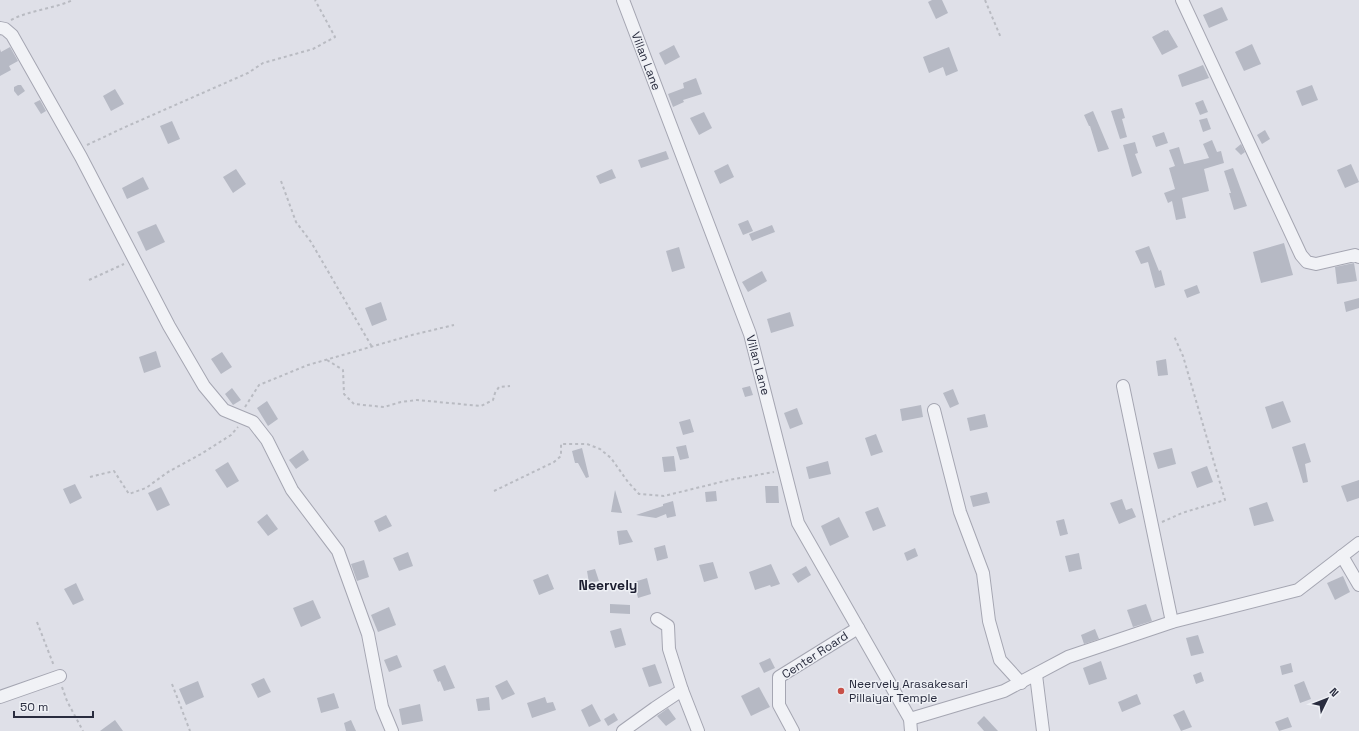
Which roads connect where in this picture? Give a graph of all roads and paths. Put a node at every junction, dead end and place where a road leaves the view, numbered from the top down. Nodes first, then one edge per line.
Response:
1 (72, 0) edge
2 (315, 0) edge
3 (623, 0) edge
4 (985, 0) edge
5 (1182, 0) edge
6 (3, 29) edge
7 (1001, 38) dead end
8 (77, 150) junction
9 (281, 181) dead end
10 (1359, 257) edge
11 (134, 259) junction
12 (89, 280) dead end
13 (454, 325) dead end
14 (1174, 336) dead end
15 (372, 347) junction
16 (327, 360) junction
17 (510, 386) dead end
18 (1123, 386) dead end
19 (934, 410) dead end
20 (243, 418) junction
21 (784, 469) junction
22 (90, 477) dead end
23 (494, 491) dead end
24 (1152, 526) junction
25 (1359, 543) edge
26 (1342, 556) junction
27 (1359, 585) edge
28 (657, 619) dead end
29 (1172, 622) junction
30 (858, 628) junction
31 (1036, 675) junction
32 (60, 676) dead end
33 (1021, 683) junction
34 (172, 684) dead end
35 (682, 690) junction
36 (0, 697) edge
37 (910, 725) edge
38 (190, 731) edge
39 (392, 731) edge
40 (623, 731) edge
41 (698, 731) edge
42 (793, 731) edge
43 (1043, 731) edge

1 - 6 path
2 - 8 path
3 - 21 street, Villan Lane
4 - 7 path
5 - 10 street
6 - 8 street
8 - 11 street
9 - 15 path
11 - 12 path
11 - 20 street
13 - 15 path
14 - 24 path
15 - 16 path
16 - 17 path
16 - 20 path
18 - 24 street
19 - 33 street
20 - 22 path
20 - 39 street
21 - 23 path
21 - 30 street, Villan Lane
24 - 29 street
25 - 26 street
26 - 27 street
26 - 29 street
28 - 35 street
29 - 31 street
30 - 37 street, Villan Lane
30 - 42 street, Center Roard
31 - 33 street
31 - 43 street
32 - 36 street
33 - 37 street
34 - 38 path
35 - 40 street
35 - 41 street

